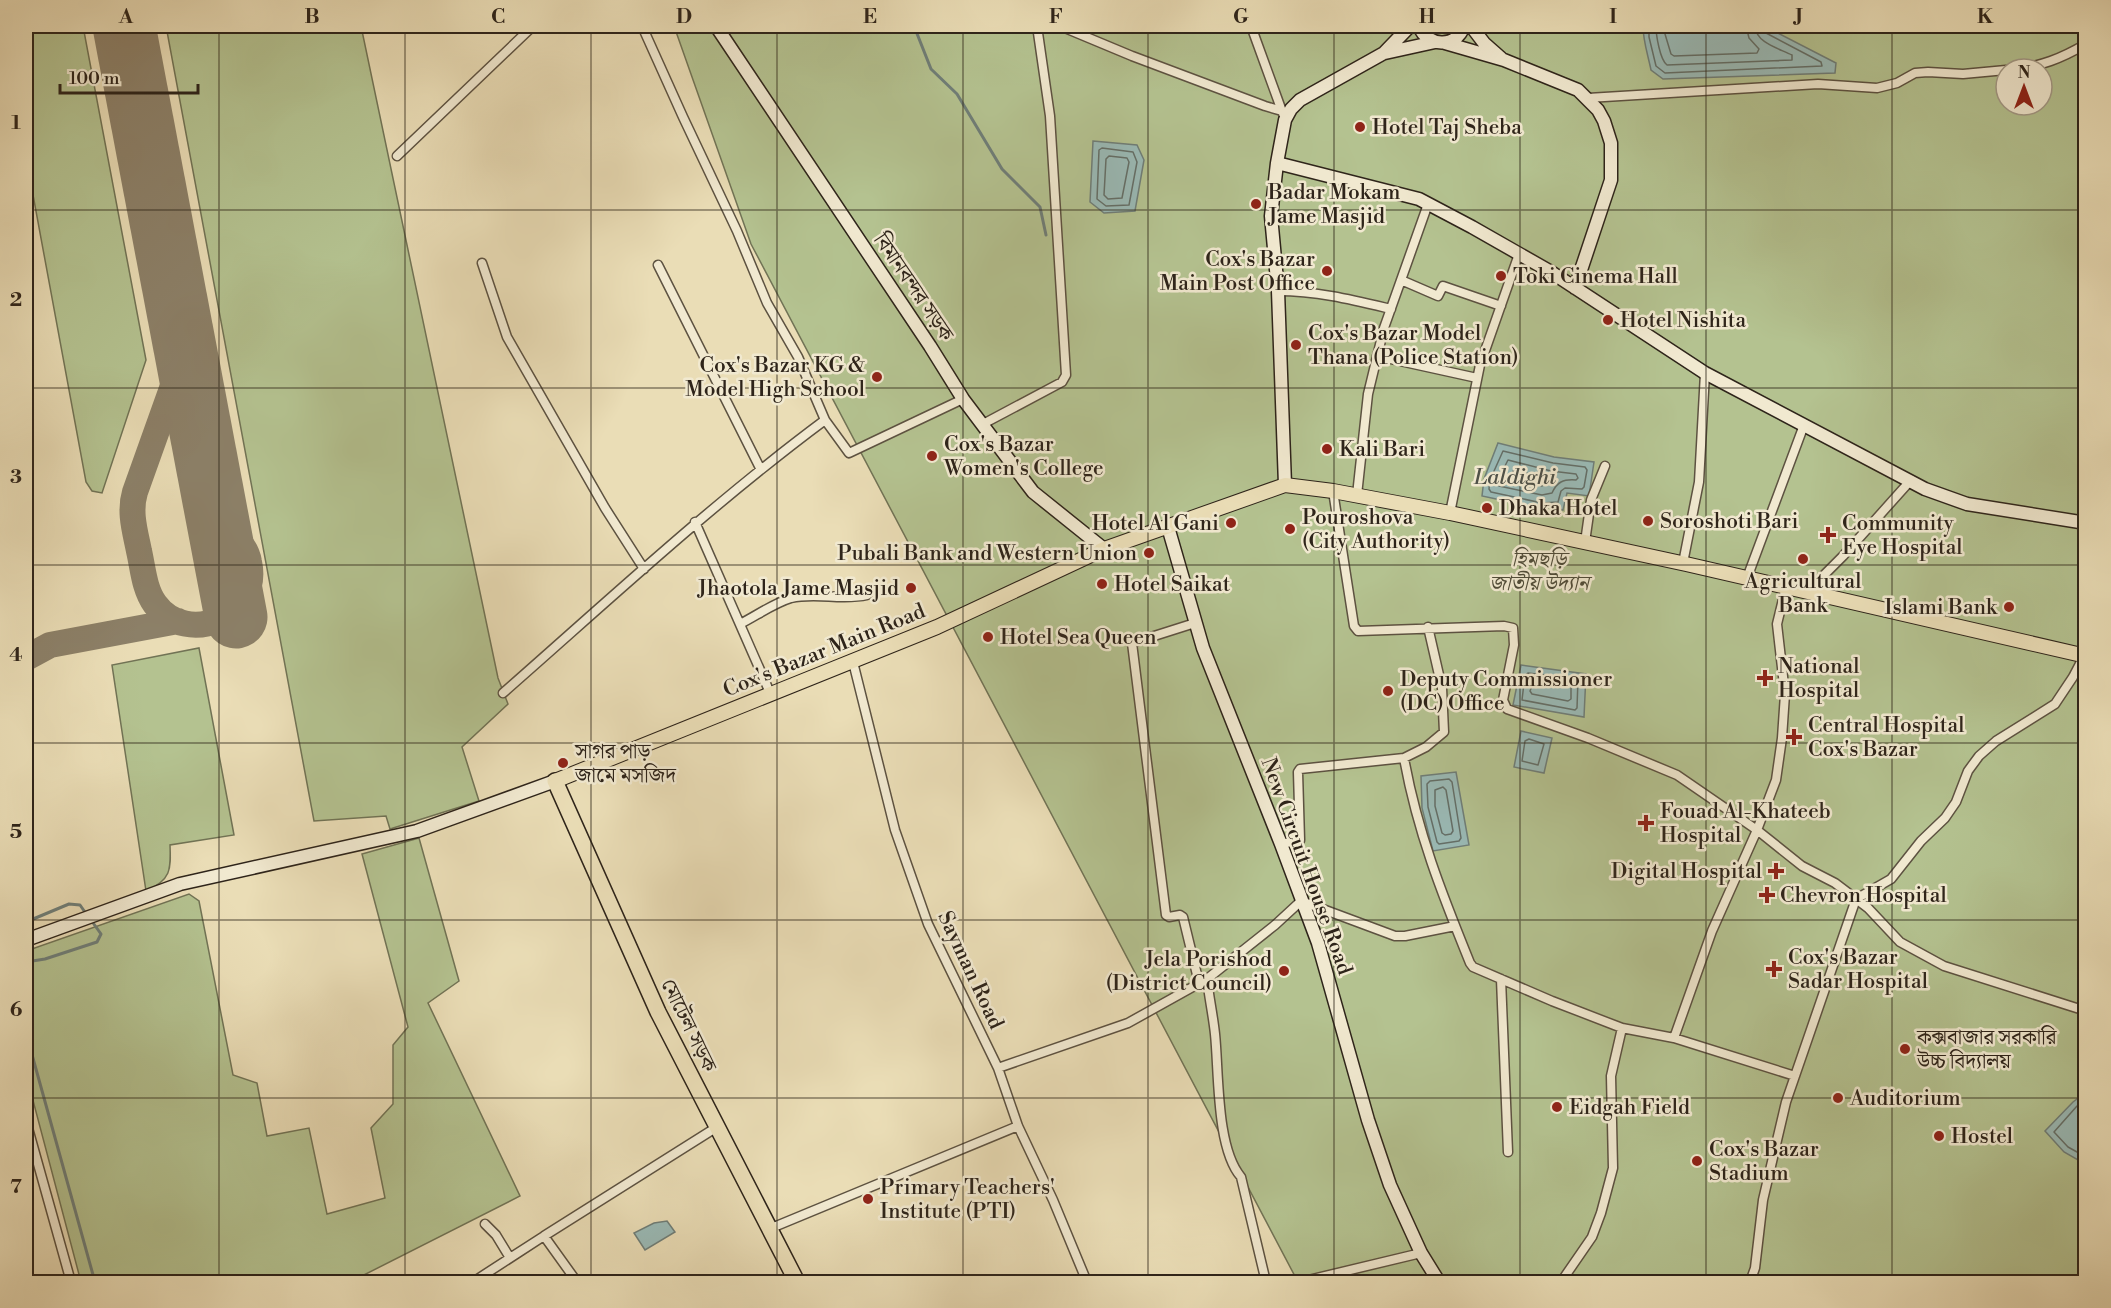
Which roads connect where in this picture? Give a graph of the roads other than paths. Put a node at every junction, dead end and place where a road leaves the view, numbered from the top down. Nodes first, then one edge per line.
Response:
1 (532, 26) edge
2 (642, 26) edge
3 (716, 26) edge
4 (1037, 26) edge
5 (1060, 26) edge
6 (1251, 26) edge
7 (1410, 26) edge
8 (1419, 26) edge
9 (1464, 26) edge
10 (1471, 26) edge
11 (1440, 43) junction
12 (2085, 44) edge
13 (1384, 53) junction
14 (1504, 60) junction
15 (2054, 60) edge
16 (1994, 71) edge
17 (1588, 98) junction
18 (1284, 115) junction
19 (397, 156) dead end
20 (1276, 163) junction
21 (1428, 204) junction
22 (1519, 254) junction
23 (482, 263) dead end
24 (658, 265) dead end
25 (1401, 280) junction
26 (1575, 288) junction
27 (1278, 291) junction
28 (1501, 306) junction
29 (1391, 309) junction
30 (1377, 356) junction
31 (1705, 373) junction
32 (1477, 378) junction
33 (963, 399) junction
34 (825, 420) junction
35 (983, 424) junction
36 (1804, 424) junction
37 (1605, 466) dead end
38 (760, 468) junction
39 (1911, 480) junction
40 (1285, 486) junction
41 (1333, 490) junction
42 (1357, 495) junction
43 (1450, 513) junction
44 (695, 522) junction
45 (2085, 523) edge
46 (1168, 527) junction
47 (1585, 542) junction
48 (1104, 549) junction
49 (1683, 563) junction
50 (644, 568) junction
51 (1747, 578) junction
52 (1786, 587) junction
53 (1807, 592) junction
54 (867, 595) dead end
55 (1195, 623) junction
56 (740, 624) junction
57 (1428, 627) junction
58 (2085, 656) edge
59 (853, 662) junction
60 (503, 693) dead end
61 (771, 695) junction
62 (1404, 758) junction
63 (555, 782) junction
64 (1758, 830) junction
65 (1281, 844) junction
66 (1856, 899) junction
67 (1301, 901) junction
68 (1455, 926) junction
69 (26, 940) edge
70 (1501, 979) junction
71 (1203, 981) junction
72 (2085, 1011) edge
73 (1622, 1028) junction
74 (1674, 1038) junction
75 (998, 1068) junction
76 (1795, 1076) junction
77 (26, 1121) edge
78 (1018, 1126) junction
79 (717, 1127) junction
80 (1508, 1152) dead end
81 (485, 1224) dead end
82 (769, 1229) junction
83 (544, 1236) junction
84 (1421, 1253) junction
85 (510, 1258) junction
86 (71, 1282) edge
87 (473, 1282) edge
88 (577, 1282) edge
89 (797, 1282) edge
90 (1087, 1282) edge
91 (1266, 1282) edge
92 (1300, 1282) edge
93 (1440, 1282) edge
94 (1561, 1282) edge
95 (1750, 1282) edge

1 - 19 street
2 - 34 street
3 - 33 street, বিমানবন্দর সড়ক
4 - 35 street
5 - 18 street
6 - 18 street
7 - 13 street
8 - 11 street
9 - 11 street
10 - 14 street
11 - 13 street
11 - 14 street
12 - 15 street
13 - 18 street
14 - 17 street
16 - 17 street
17 - 26 street
18 - 20 street
20 - 21 street
20 - 27 street
21 - 22 street
21 - 25 street
22 - 26 street
22 - 28 street
23 - 50 street
24 - 38 street
25 - 28 street
25 - 29 street
26 - 31 street
27 - 29 street
27 - 40 street
28 - 32 street
29 - 30 street
30 - 32 street
30 - 42 street
31 - 36 street
31 - 49 street
32 - 43 street
33 - 34 street
33 - 35 street, বিমানবন্দর সড়ক
34 - 38 street
35 - 48 street, বিমানবন্দর সড়ক
36 - 39 street
36 - 51 street
37 - 47 street
38 - 44 street
39 - 45 street
39 - 53 street
40 - 41 main road
40 - 46 main road, Cox's Bazar Main Road
41 - 42 main road
41 - 57 street
42 - 43 main road
43 - 47 main road
44 - 50 street
44 - 56 street
46 - 48 main road, Cox's Bazar Main Road
46 - 55 street, New Circuit House Road
47 - 49 main road
48 - 59 main road, Cox's Bazar Main Road
49 - 51 main road
50 - 60 street
51 - 52 main road
52 - 53 main road
52 - 64 street
53 - 58 main road
54 - 56 street
55 - 65 street, New Circuit House Road
55 - 71 street
56 - 61 street
57 - 62 street
57 - 64 street
58 - 66 street
59 - 61 main road, Cox's Bazar Main Road
59 - 75 street, Sayman Road
61 - 63 main road, Cox's Bazar Main Road
62 - 65 street
62 - 68 street
63 - 69 street
63 - 79 highway, মোটেল সড়ক
64 - 66 street
64 - 74 street
65 - 67 street, New Circuit House Road
66 - 72 street
66 - 76 street
67 - 68 street
67 - 71 street
67 - 84 street, New Circuit House Road
68 - 70 street
70 - 73 street
70 - 80 street
71 - 75 street
71 - 91 street
73 - 74 street
73 - 94 street
74 - 76 street
75 - 78 street, Sayman Road
76 - 95 street
77 - 86 street
78 - 82 street
78 - 90 street, Sayman Road
79 - 82 highway, মোটেল সড়ক
79 - 83 street
81 - 85 street
82 - 89 highway, মোটেল সড়ক
83 - 85 street
83 - 88 street
84 - 92 street
84 - 93 street, New Circuit House Road
85 - 87 street

